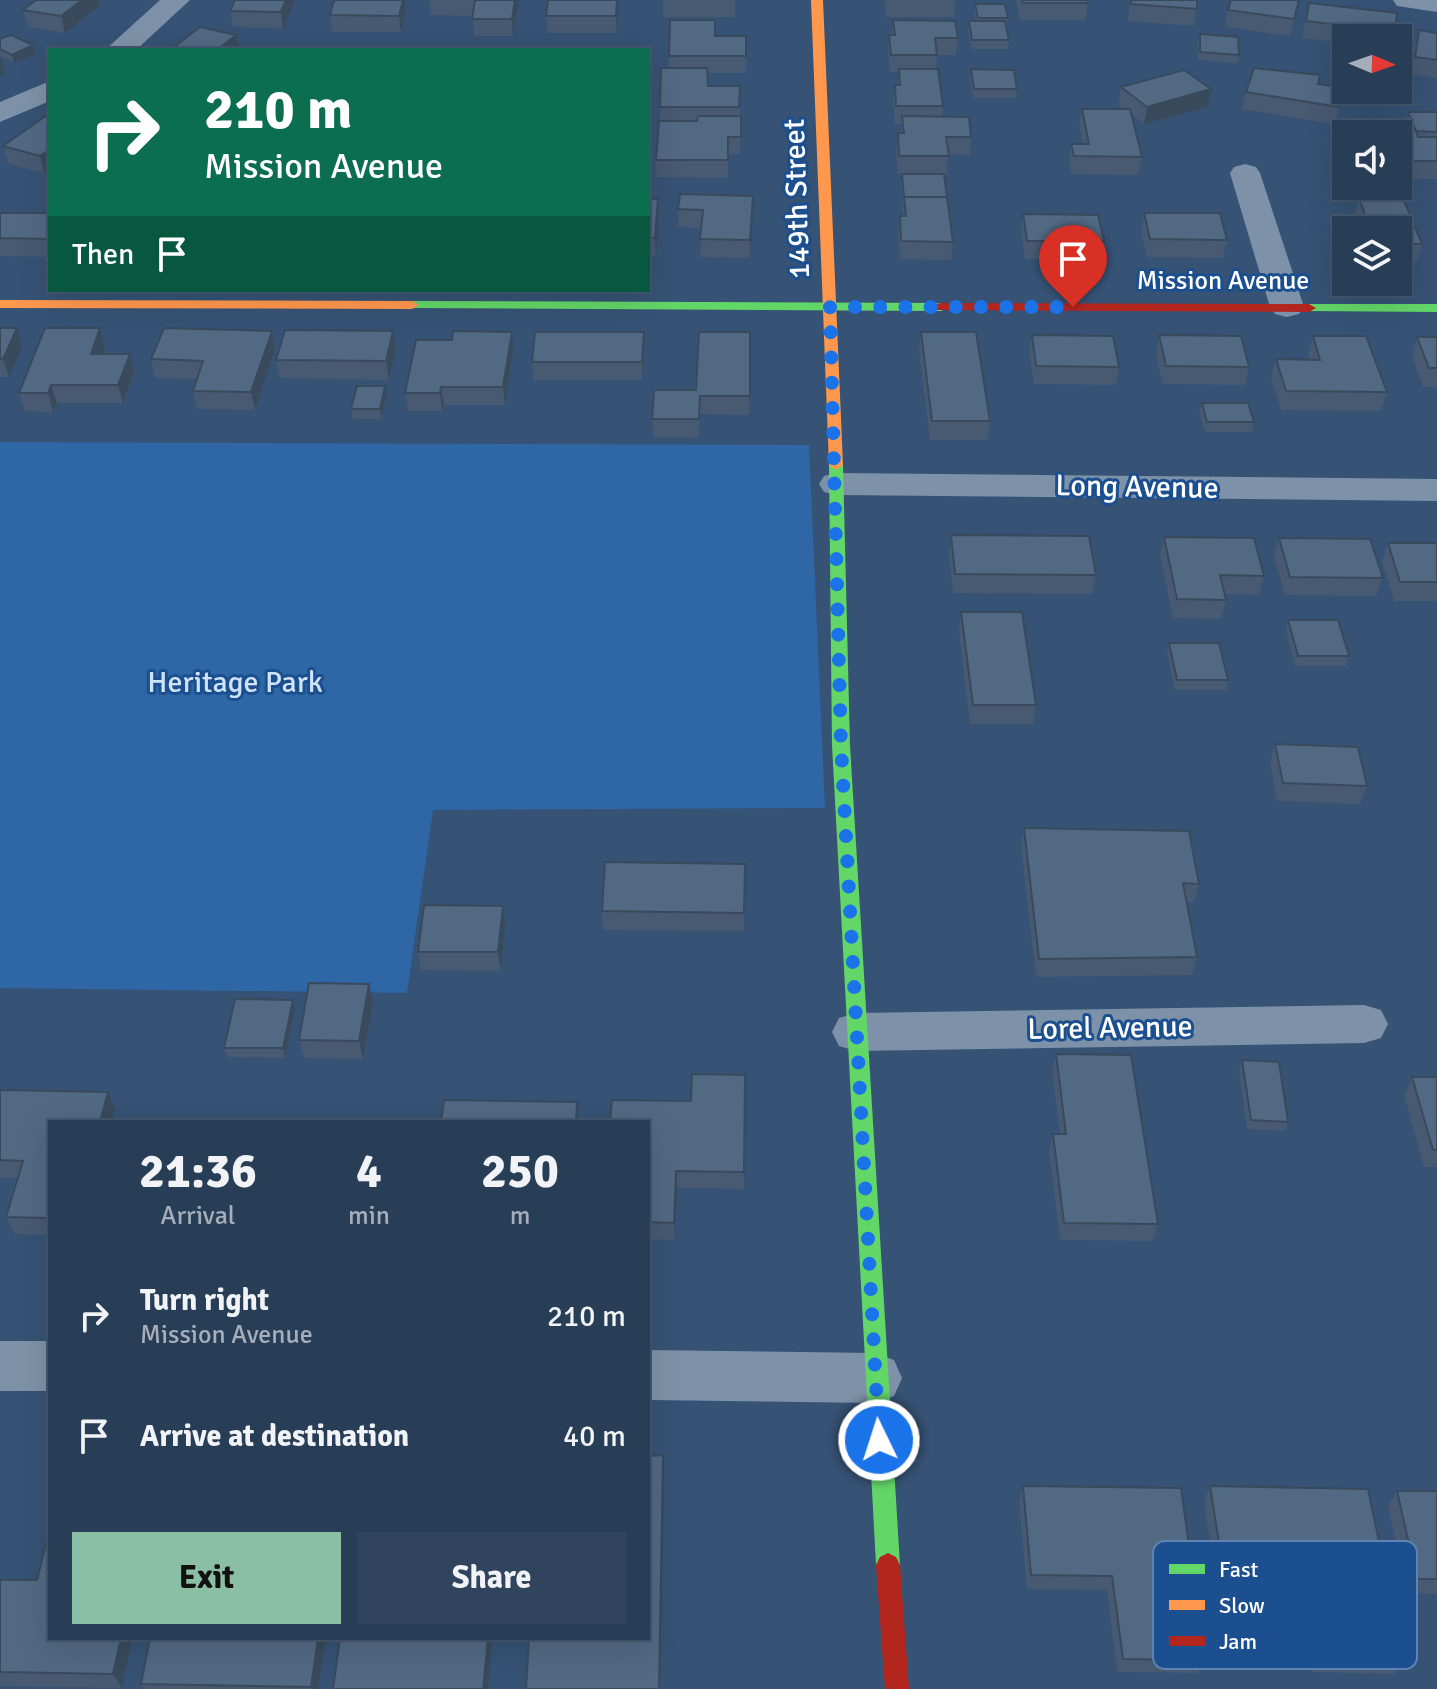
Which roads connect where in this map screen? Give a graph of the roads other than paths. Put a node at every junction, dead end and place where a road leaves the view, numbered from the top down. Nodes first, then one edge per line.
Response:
1 (176, 0) edge
2 (817, 0) edge
3 (1407, 0) edge
4 (1437, 4) edge
5 (121, 48) edge
6 (48, 91) edge
7 (0, 113) edge
8 (1245, 173) dead end
9 (355, 298) edge
10 (0, 304) edge
11 (830, 307) junction
12 (1287, 307) junction
13 (1437, 308) edge
14 (837, 484) junction
15 (1437, 490) edge
16 (1364, 1024) dead end
17 (856, 1032) junction
18 (0, 1366) edge
19 (48, 1366) edge
20 (650, 1375) edge
21 (875, 1378) junction
22 (897, 1689) edge

1 - 5 street
2 - 11 street, 149th Street
3 - 4 street
6 - 7 street
8 - 12 street
9 - 10 street, Mission Avenue
9 - 11 street, Mission Avenue
11 - 12 street, Mission Avenue
11 - 14 street, 149th Street
12 - 13 street, Mission Avenue
14 - 15 street, Long Avenue
14 - 17 street, 149th Street
16 - 17 street, Lorel Avenue
17 - 21 street, 149th Street
18 - 19 street
20 - 21 street
21 - 22 street, 149th Street

